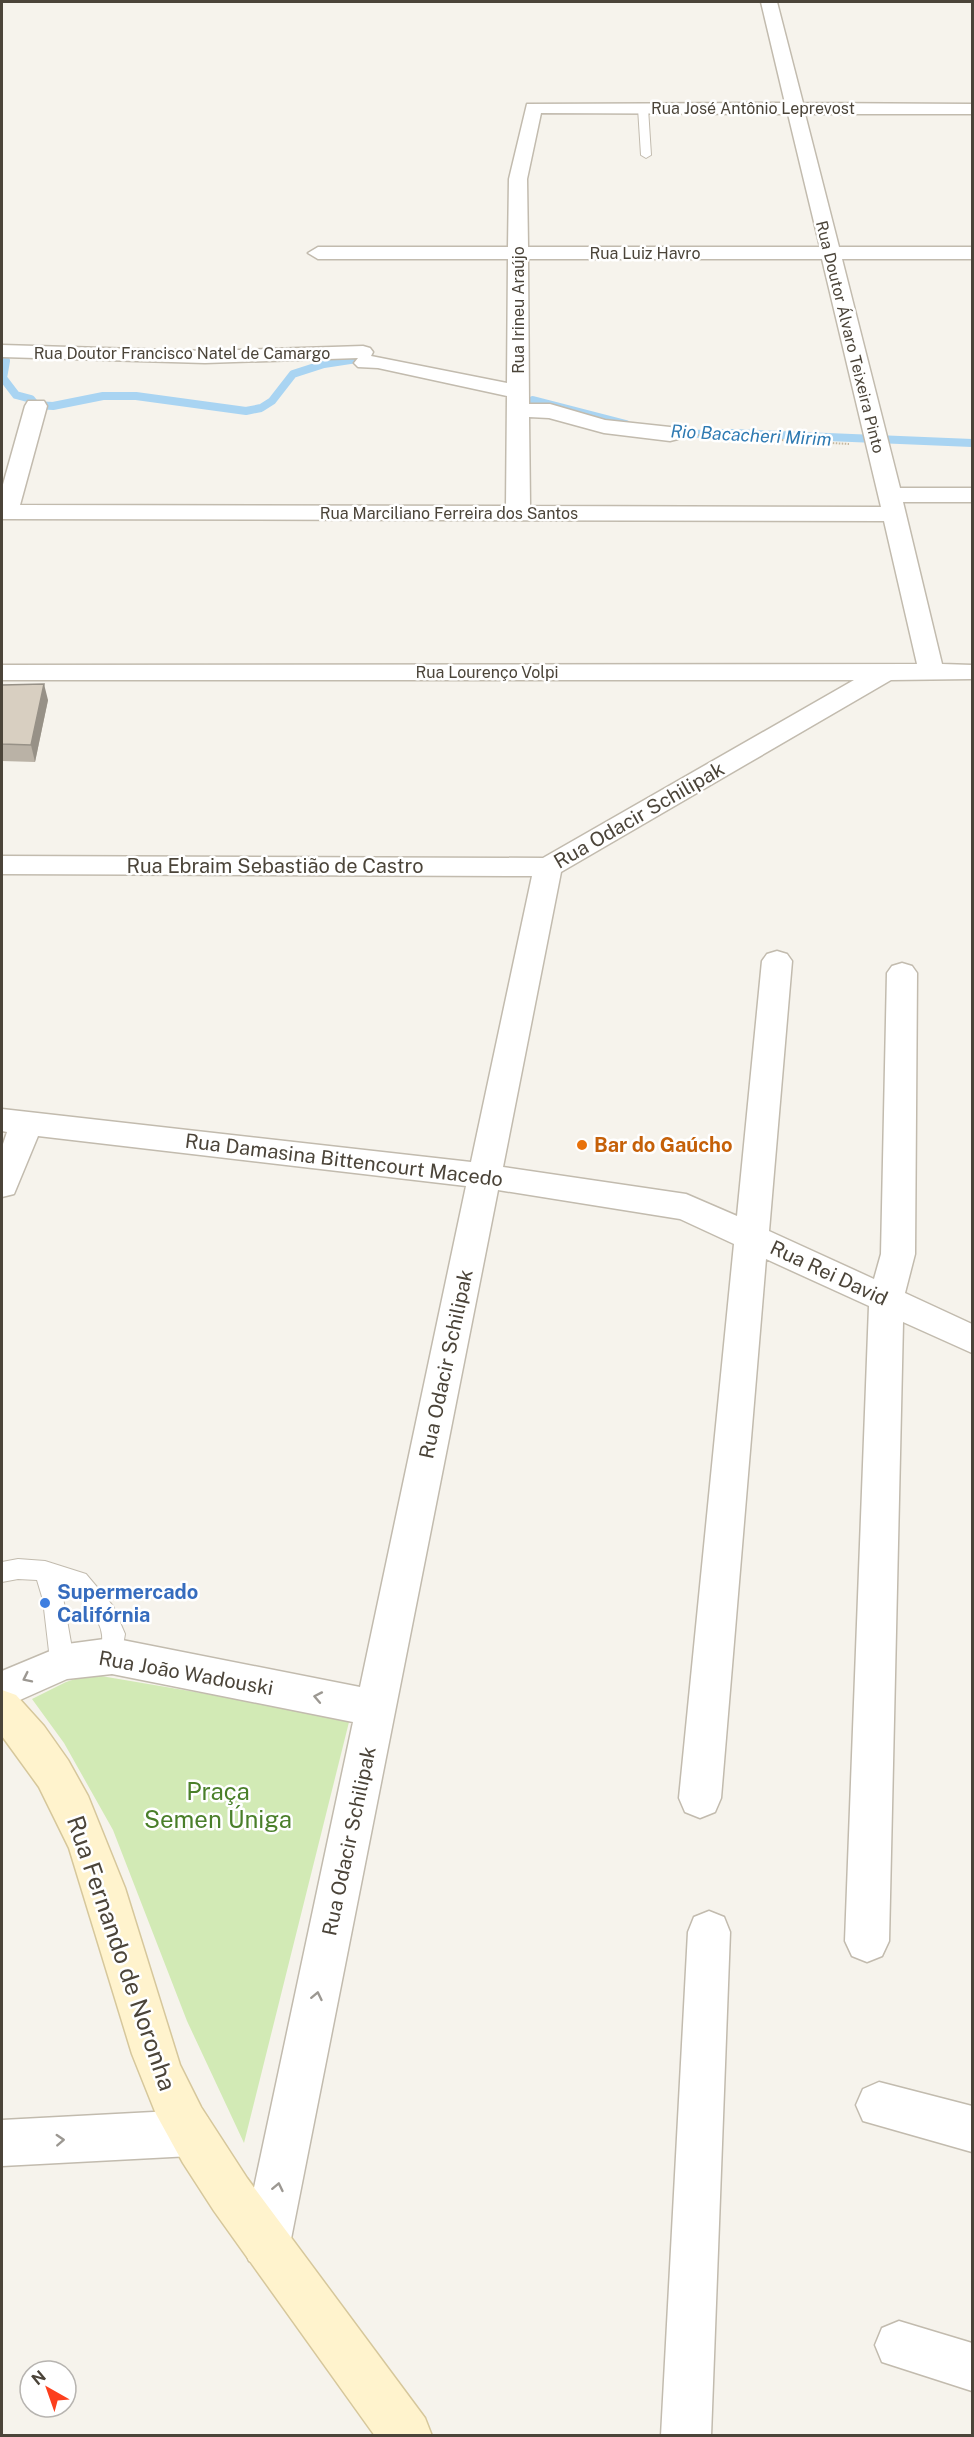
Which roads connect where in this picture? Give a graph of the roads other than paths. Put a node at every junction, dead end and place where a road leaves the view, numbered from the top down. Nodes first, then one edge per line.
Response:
1 (769, 2) edge
2 (532, 108) joint
3 (643, 108) junction
4 (795, 108) junction
5 (972, 109) edge
6 (646, 155) dead end
7 (318, 253) dead end
8 (518, 253) junction
9 (830, 253) junction
10 (972, 253) edge
11 (2, 351) edge
12 (518, 401) junction
13 (36, 406) dead end
14 (670, 434) road end
15 (972, 495) edge
16 (893, 504) junction
17 (4, 512) edge
18 (518, 513) junction
19 (2, 672) edge
20 (886, 672) junction
21 (931, 672) junction
22 (972, 672) edge
23 (2, 866) edge
24 (548, 867) junction
25 (777, 961) dead end
26 (902, 973) dead end
27 (14, 1121) edge
28 (484, 1176) junction
29 (2, 1185) edge
30 (686, 1207) joint
31 (752, 1237) junction
32 (886, 1299) junction
33 (972, 1339) edge
34 (45, 1571) junction
35 (2, 1572) edge
36 (112, 1656) junction
37 (62, 1660) junction
38 (2, 1690) edge
39 (2, 1708) edge
40 (376, 1708) junction
41 (700, 1798) dead end
42 (709, 1932) dead end
43 (867, 1941) dead end
44 (879, 2105) dead end
45 (972, 2129) edge
46 (191, 2133) junction
47 (2, 2143) edge
48 (266, 2244) junction
49 (899, 2345) dead end
50 (972, 2367) edge
51 (407, 2436) edge
52 (686, 2436) edge

1 - 4 street, Rua Doutor Álvaro Teixeira Pinto
2 - 3 street, Rua José Antônio Leprevost
2 - 8 street, Rua Irineu Araújo
3 - 4 street, Rua José Antônio Leprevost
3 - 6 lane
4 - 5 street, Rua José Antônio Leprevost
4 - 9 street, Rua Doutor Álvaro Teixeira Pinto
7 - 8 street, Rua Luiz Havro
8 - 9 street, Rua Luiz Havro
8 - 12 street, Rua Irineu Araújo
9 - 10 street, Rua Luiz Havro
9 - 16 street, Rua Doutor Álvaro Teixeira Pinto
11 - 12 street, Rua Doutor Francisco Natel de Camargo
12 - 14 street, Rua Doutor Francisco Natel de Camargo
12 - 18 street, Rua Irineu Araújo
13 - 17 street
15 - 16 street, Rua Marciliano Ferreira dos Santos
16 - 18 street, Rua Marciliano Ferreira dos Santos
16 - 21 street, Rua Doutor Álvaro Teixeira Pinto
17 - 18 street, Rua Marciliano Ferreira dos Santos
19 - 20 street, Rua Lourenço Volpi
20 - 21 street, Rua Lourenço Volpi
20 - 24 street, Rua Odacir Schilipak
21 - 22 street, Rua Lourenço Volpi
23 - 24 street, Rua Ebraim Sebastião de Castro
24 - 28 street, Rua Odacir Schilipak
25 - 31 street
26 - 32 street
27 - 28 street, Rua Damasina Bittencourt Macedo
27 - 29 street
28 - 30 street, Rua Damasina Bittencourt Macedo
28 - 40 street, Rua Odacir Schilipak
30 - 31 street, Rua Rei David
31 - 32 street, Rua Rei David
31 - 41 street
32 - 33 street, Rua Rei David
32 - 43 street
34 - 35 lane
34 - 36 lane
34 - 37 lane
36 - 37 street, Rua João Wadouski
40 -> 36 street, Rua João Wadouski
37 -> 38 street, Rua João Wadouski
39 - 46 main road, Rua Fernando de Noronha
48 -> 40 street, Rua Odacir Schilipak
42 - 52 street
44 - 45 street
47 -> 46 street
46 - 48 main road, Rua Fernando de Noronha
48 - 51 main road, Rua Fernando de Noronha
49 - 50 street

